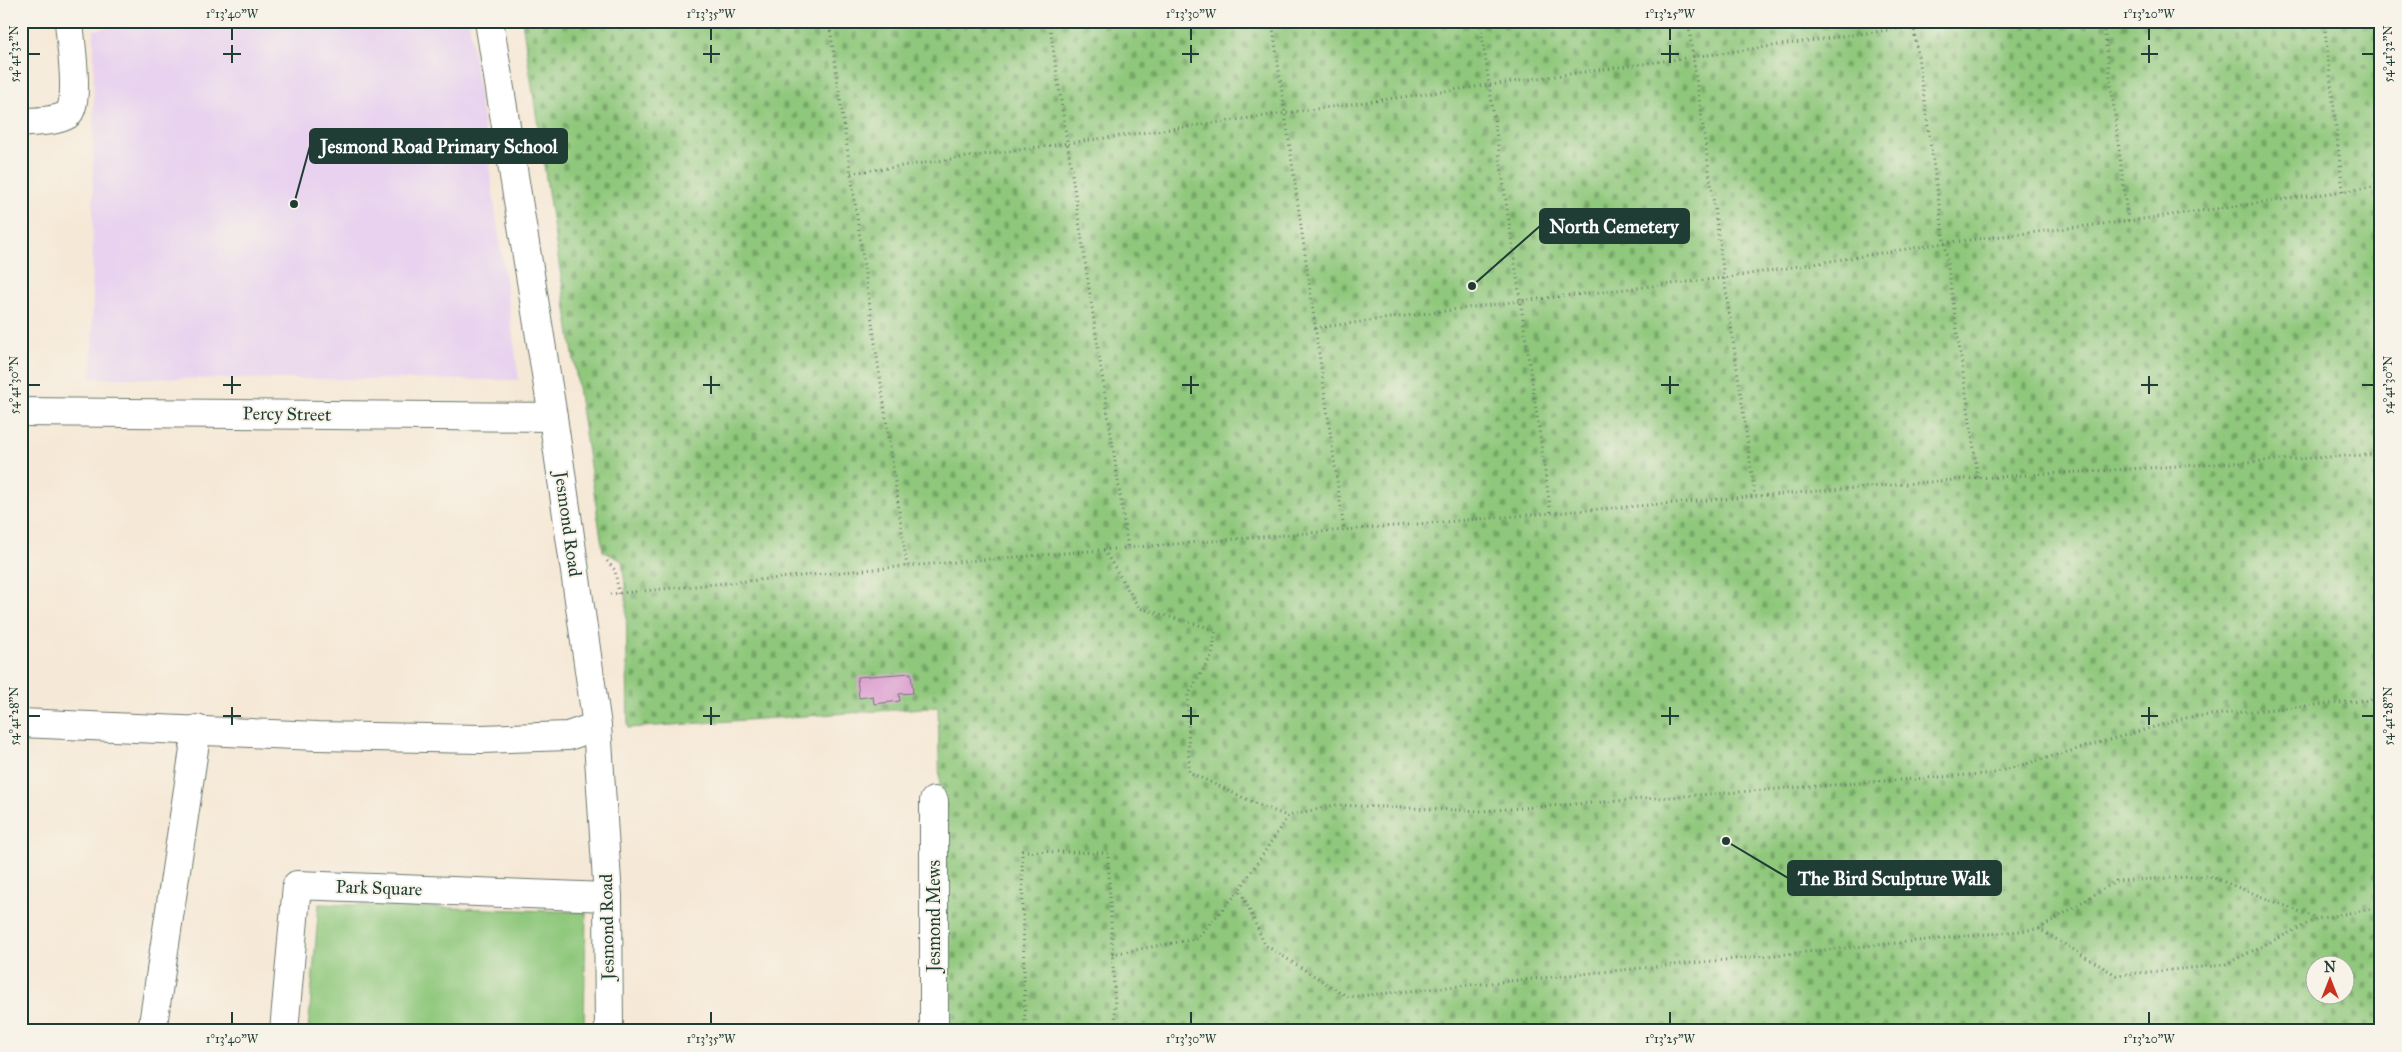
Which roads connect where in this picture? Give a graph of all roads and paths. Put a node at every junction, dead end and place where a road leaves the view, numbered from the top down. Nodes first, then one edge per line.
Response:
1 (69, 21) edge
2 (490, 21) edge
3 (829, 21) edge
4 (1049, 21) edge
5 (1272, 21) edge
6 (1480, 21) edge
7 (1688, 21) edge
8 (1912, 21) edge
9 (1954, 21) edge
10 (2103, 21) edge
11 (2324, 21) edge
12 (2363, 21) edge
13 (1913, 27) junction
14 (2381, 42) edge
15 (1693, 57) junction
16 (1489, 85) junction
17 (1285, 113) junction
18 (21, 123) edge
19 (1067, 142) junction
20 (851, 173) junction
21 (2381, 186) edge
22 (2343, 191) junction
23 (2128, 221) junction
24 (1944, 243) junction
25 (1724, 278) junction
26 (1520, 301) junction
27 (1315, 328) junction
28 (21, 412) edge
29 (553, 417) junction
30 (2381, 454) edge
31 (1978, 478) junction
32 (1755, 496) junction
33 (1551, 513) junction
34 (1344, 530) junction
35 (1128, 548) junction
36 (1104, 550) junction
37 (907, 566) junction
38 (626, 593) dead end
39 (2381, 699) edge
40 (21, 723) edge
41 (597, 726) junction
42 (196, 729) junction
43 (934, 801) dead end
44 (1288, 816) junction
45 (1240, 890) junction
46 (608, 897) junction
47 (2381, 907) edge
48 (2317, 919) junction
49 (2039, 929) junction
50 (1112, 954) junction
51 (152, 1031) edge
52 (284, 1031) edge
53 (609, 1031) edge
54 (934, 1031) edge
55 (1025, 1031) edge
56 (1116, 1031) edge

1 - 18 street
2 - 29 street, Jesmond Road
3 - 20 path
4 - 19 path
5 - 17 path
6 - 16 path
7 - 15 path
8 - 13 path
9 - 13 path
10 - 23 path
11 - 22 path
12 - 14 path
13 - 15 path
13 - 24 path
15 - 16 path
15 - 25 path
16 - 17 path
16 - 26 path
17 - 19 path
17 - 27 path
19 - 20 path
19 - 35 path
20 - 37 path
21 - 22 path
22 - 23 path
23 - 24 path
24 - 25 path
24 - 31 path
25 - 26 path
25 - 32 path
26 - 27 path
26 - 33 path
27 - 34 path
28 - 29 street, Percy Street
29 - 41 street, Jesmond Road
30 - 31 path
31 - 32 path
32 - 33 path
33 - 34 path
34 - 35 path
35 - 36 path
36 - 37 path
36 - 44 path
37 - 38 path
39 - 44 path
40 - 42 street
41 - 42 street
41 - 46 street, Jesmond Road
42 - 51 street
43 - 54 street, Jesmond Mews
44 - 45 path
45 - 49 path
45 - 50 path
46 - 52 street, Park Square
46 - 53 street, Jesmond Road
47 - 48 path
48 - 49 path
48 - 49 path
50 - 55 path
50 - 56 path

